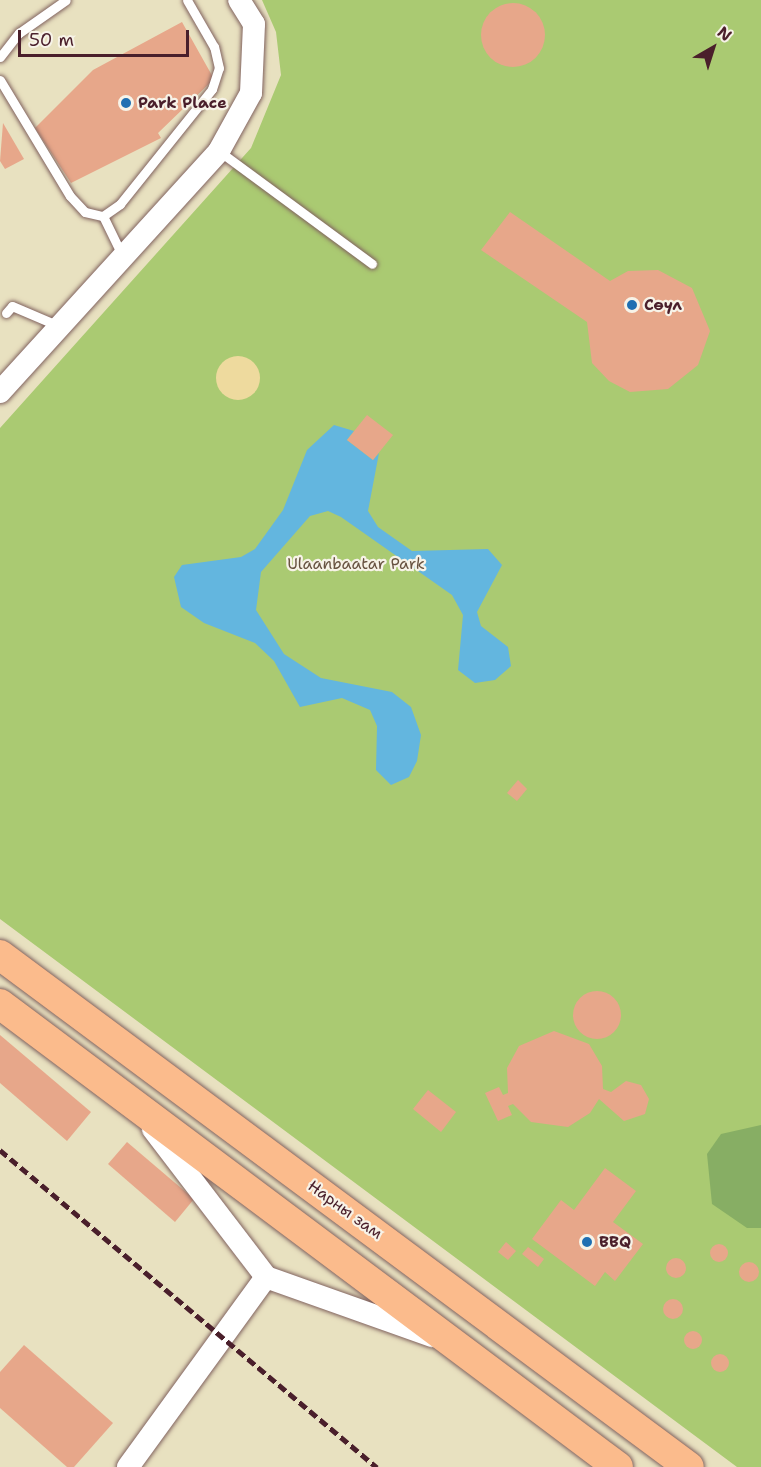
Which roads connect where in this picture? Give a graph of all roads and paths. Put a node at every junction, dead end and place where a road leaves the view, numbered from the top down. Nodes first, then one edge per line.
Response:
1 (66, 0) edge
2 (187, 0) edge
3 (239, 0) edge
4 (0, 57) edge
5 (0, 80) edge
6 (219, 151) junction
7 (103, 216) junction
8 (124, 260) junction
9 (372, 264) dead end
10 (6, 313) dead end
11 (59, 326) junction
12 (0, 392) edge
13 (0, 955) edge
14 (0, 1004) edge
15 (140, 1113) junction
16 (381, 1237) junction
17 (353, 1271) junction
18 (266, 1277) junction
19 (442, 1282) junction
20 (409, 1312) junction
21 (448, 1341) junction
22 (128, 1467) edge
23 (618, 1467) edge
24 (689, 1467) edge

1 - 4 lane
2 - 7 lane
3 - 6 street
5 - 7 lane
6 - 8 street
6 - 9 lane
7 - 8 lane
8 - 11 street
10 - 11 lane
11 - 12 street
13 - 16 main road, Нарны зам
14 - 15 main road
15 - 17 main road
15 - 18 street
16 - 17 main road
16 - 19 main road, Нарны зам
17 - 20 main road
18 - 21 street
18 - 22 street
19 - 20 main road
19 - 24 main road, Нарны зам
20 - 21 main road
21 - 23 main road

